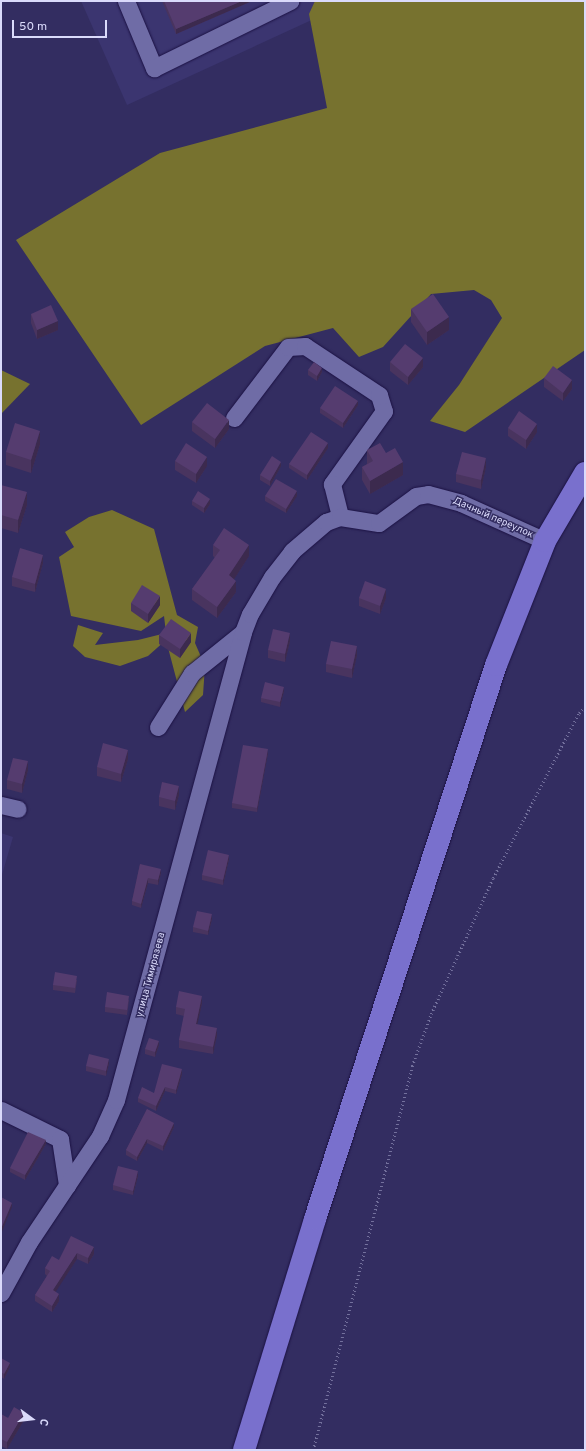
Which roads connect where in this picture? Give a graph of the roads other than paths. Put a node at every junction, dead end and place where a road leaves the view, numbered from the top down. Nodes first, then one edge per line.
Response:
1 (126, 1) edge
2 (290, 1) edge
3 (234, 418) dead end
4 (585, 473) edge
5 (340, 517) junction
6 (545, 541) junction
7 (243, 632) junction
8 (158, 727) dead end
9 (1, 805) edge
10 (18, 809) dead end
11 (1, 1110) edge
12 (67, 1185) junction
13 (1, 1293) edge
14 (244, 1450) edge

1 - 2 street
3 - 5 street
4 - 6 main road
5 - 6 street, Дачный переулок
5 - 7 street
6 - 14 main road
7 - 8 street
7 - 12 street, улица Тимирязева
9 - 10 street
11 - 12 street
12 - 13 street, улица Тимирязева

